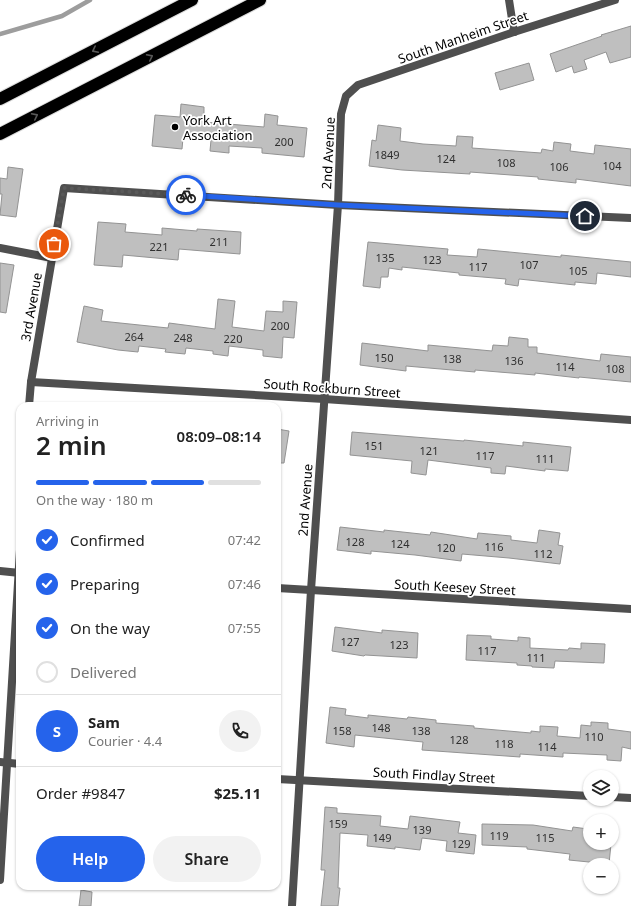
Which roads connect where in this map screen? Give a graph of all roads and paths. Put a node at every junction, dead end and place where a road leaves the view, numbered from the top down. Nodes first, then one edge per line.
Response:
1 (192, 0) edge
2 (260, 0) edge
3 (509, 0) edge
4 (615, 0) edge
5 (514, 32) junction
6 (346, 96) joint
7 (0, 99) edge
8 (0, 134) edge
9 (338, 205) junction
10 (631, 218) edge
11 (0, 248) edge
12 (52, 258) junction
13 (31, 382) junction
14 (324, 399) junction
15 (29, 402) edge
16 (631, 420) edge
17 (0, 571) edge
18 (16, 573) edge
19 (281, 588) edge
20 (311, 590) junction
21 (16, 608) edge
22 (631, 609) edge
23 (3, 762) edge
24 (16, 764) edge
25 (281, 779) edge
26 (300, 780) junction
27 (583, 796) edge
28 (619, 797) edge
29 (631, 798) edge
30 (0, 880) edge
31 (292, 906) edge

1 -> 7 highway
8 -> 2 highway
3 - 5 street
4 - 5 street, South Manheim Street
5 - 6 street, South Manheim Street
6 - 9 street, 2nd Avenue
9 - 10 street
9 - 12 street, 3rd Avenue
9 - 14 street, 2nd Avenue
11 - 12 street
12 - 13 street, 3rd Avenue
13 - 14 street, South Rockburn Street
13 - 15 street, 3rd Avenue
14 - 16 street, South Rockburn Street
14 - 20 street, 2nd Avenue
17 - 18 street
19 - 20 street, South Keesey Street
20 - 22 street, South Keesey Street
20 - 26 street, 2nd Avenue
21 - 23 street
23 - 24 street
23 - 30 street
25 - 26 street, South Findlay Street
26 - 27 street, South Findlay Street
26 - 31 street, 2nd Avenue
28 - 29 street

